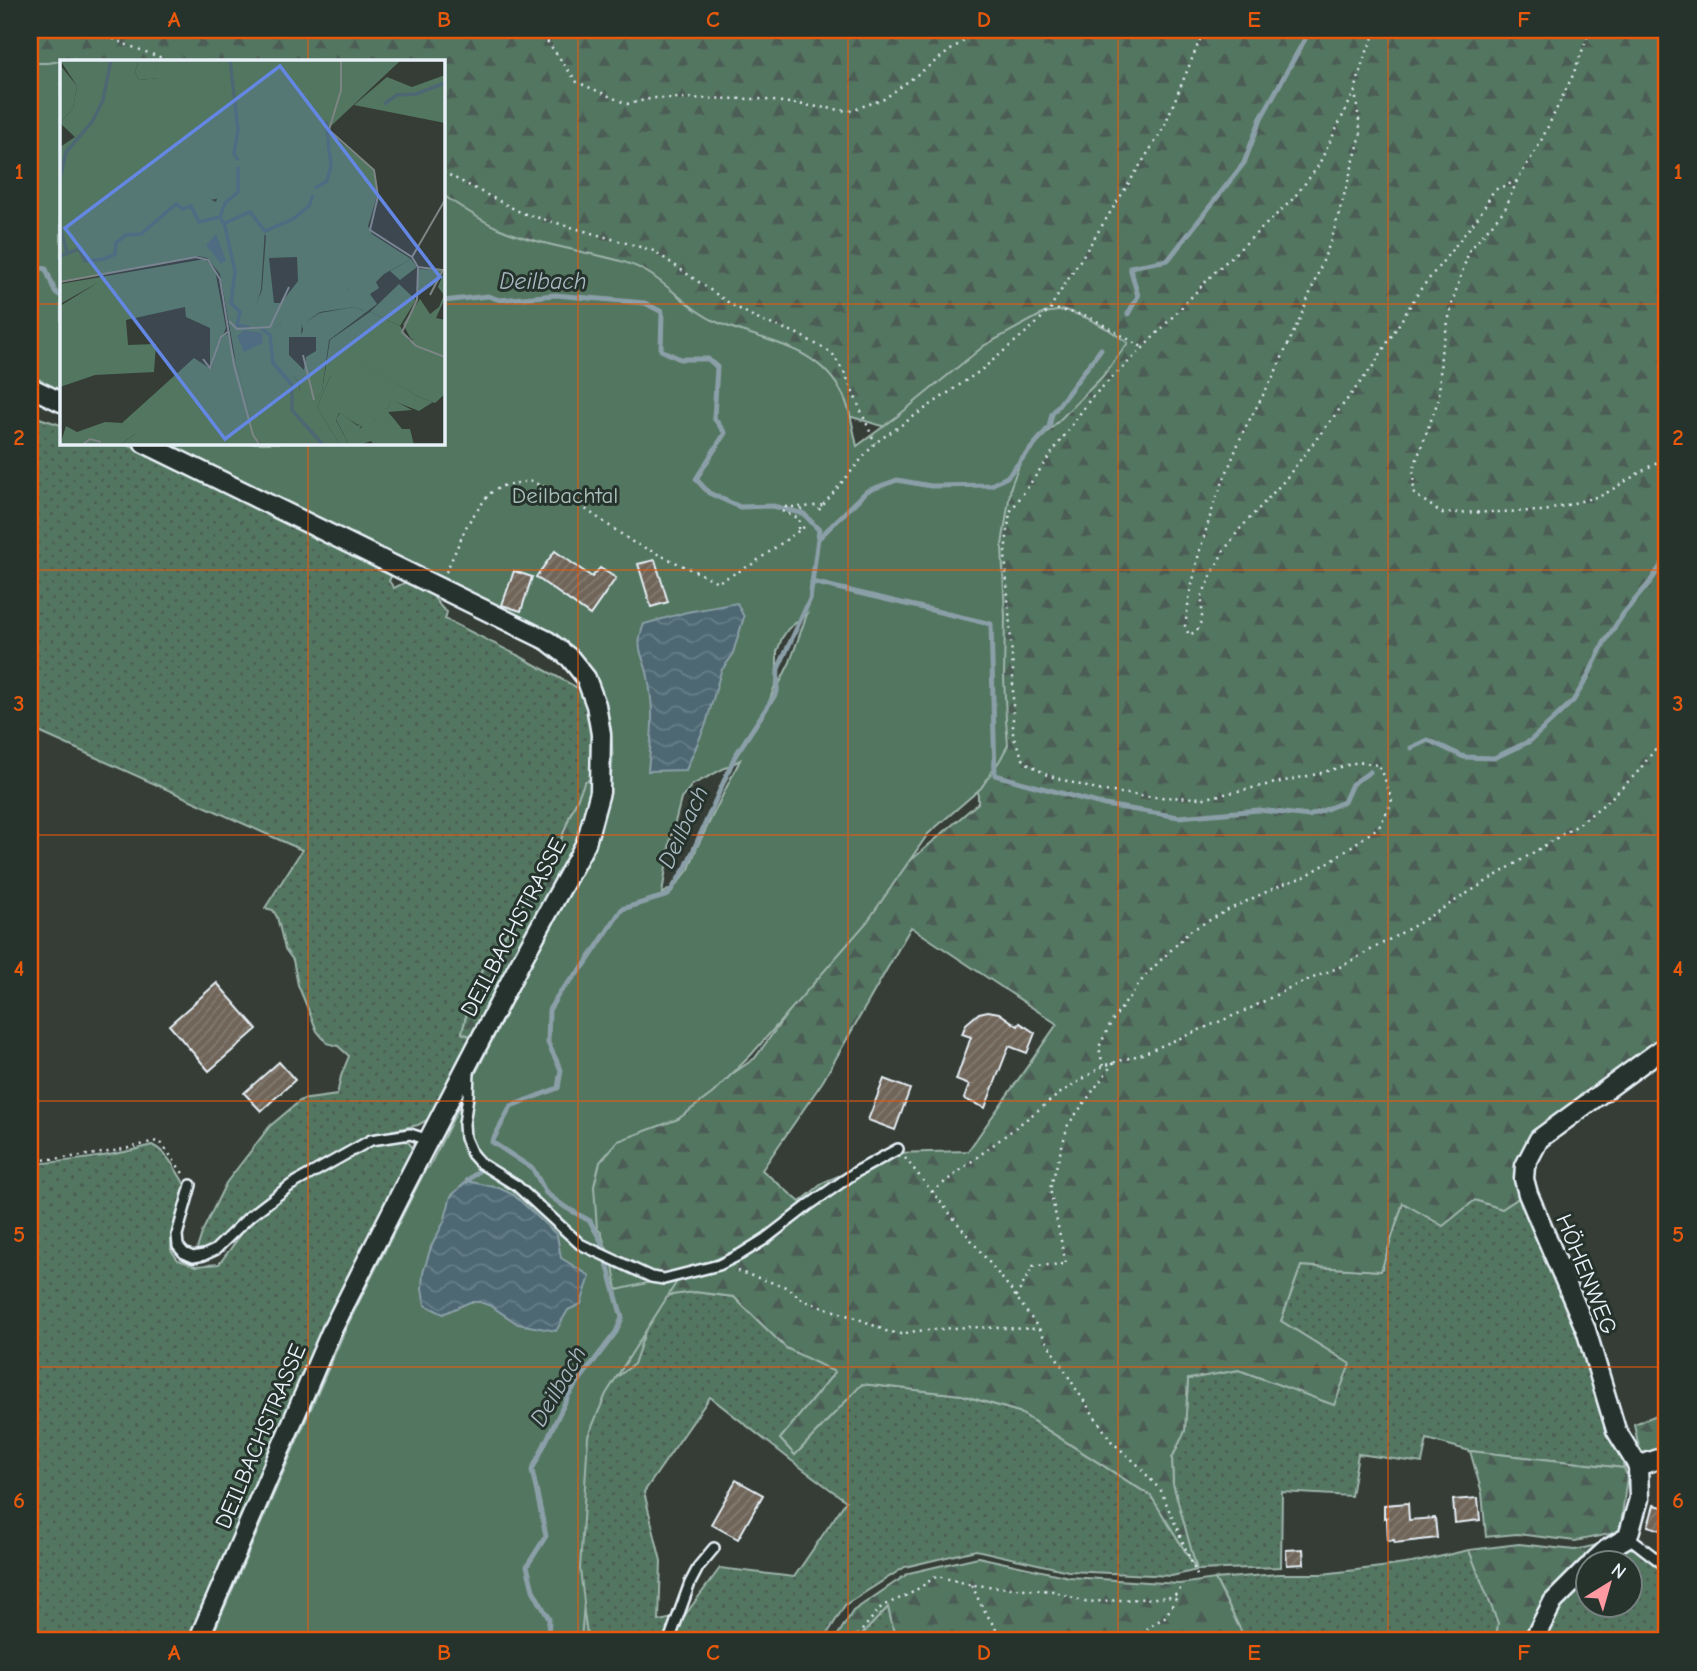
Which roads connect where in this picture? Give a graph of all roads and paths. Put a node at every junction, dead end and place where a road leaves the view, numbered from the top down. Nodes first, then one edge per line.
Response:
1 (94, 30) edge
2 (538, 30) edge
3 (978, 30) edge
4 (1204, 30) edge
5 (1376, 30) edge
6 (1590, 30) edge
7 (168, 60) edge
8 (1355, 91) junction
9 (444, 173) edge
10 (1517, 181) junction
11 (1050, 308) junction
12 (1143, 348) junction
13 (30, 387) edge
14 (60, 402) edge
15 (875, 443) junction
16 (146, 444) edge
17 (1667, 456) edge
18 (824, 505) junction
19 (819, 510) dead end
20 (804, 527) dead end
21 (799, 531) junction
22 (439, 588) junction
23 (1667, 734) edge
24 (1667, 1045) edge
25 (1114, 1062) junction
26 (469, 1063) junction
27 (1103, 1066) junction
28 (429, 1140) junction
29 (898, 1149) joint
30 (30, 1161) edge
31 (191, 1185) joint
32 (932, 1192) junction
33 (719, 1265) junction
34 (1016, 1297) junction
35 (1039, 1329) junction
36 (1667, 1455) edge
37 (1638, 1466) junction
38 (1628, 1536) junction
39 (714, 1548) dead end
40 (1609, 1548) edge
41 (1667, 1567) edge
42 (1199, 1580) dead end
43 (1574, 1581) edge
44 (972, 1585) junction
45 (1181, 1585) dead end
46 (1179, 1592) junction
47 (198, 1641) edge
48 (668, 1641) edge
49 (853, 1641) edge
50 (1003, 1641) edge
51 (1129, 1641) edge
52 (1533, 1641) edge

1 - 7 path
2 - 3 path
4 - 11 path
5 - 8 path
6 - 10 path
8 - 10 path
8 - 12 path
9 - 15 path
10 - 17 path
11 - 12 path
11 - 15 path
12 - 27 path
13 - 14 street
15 - 18 path
16 - 22 street, DEILBACHSTRASSE
18 - 19 path
18 - 21 path
20 - 21 path
21 - 22 path
22 - 26 street, DEILBACHSTRASSE
23 - 25 path
24 - 37 street, HÖHENWEG
25 - 27 path
25 - 34 path
26 - 28 street, DEILBACHSTRASSE
26 - 33 lane
27 - 32 path
28 - 31 lane
28 - 47 street, DEILBACHSTRASSE
29 - 32 path
29 - 33 lane
30 - 31 path
32 - 34 path
33 - 35 path
34 - 35 path
35 - 42 path
36 - 37 street
37 - 38 street
38 - 40 street
38 - 41 lane
39 - 48 lane
43 - 52 street
44 - 46 path
44 - 49 path
44 - 50 path
45 - 46 path
46 - 51 path

